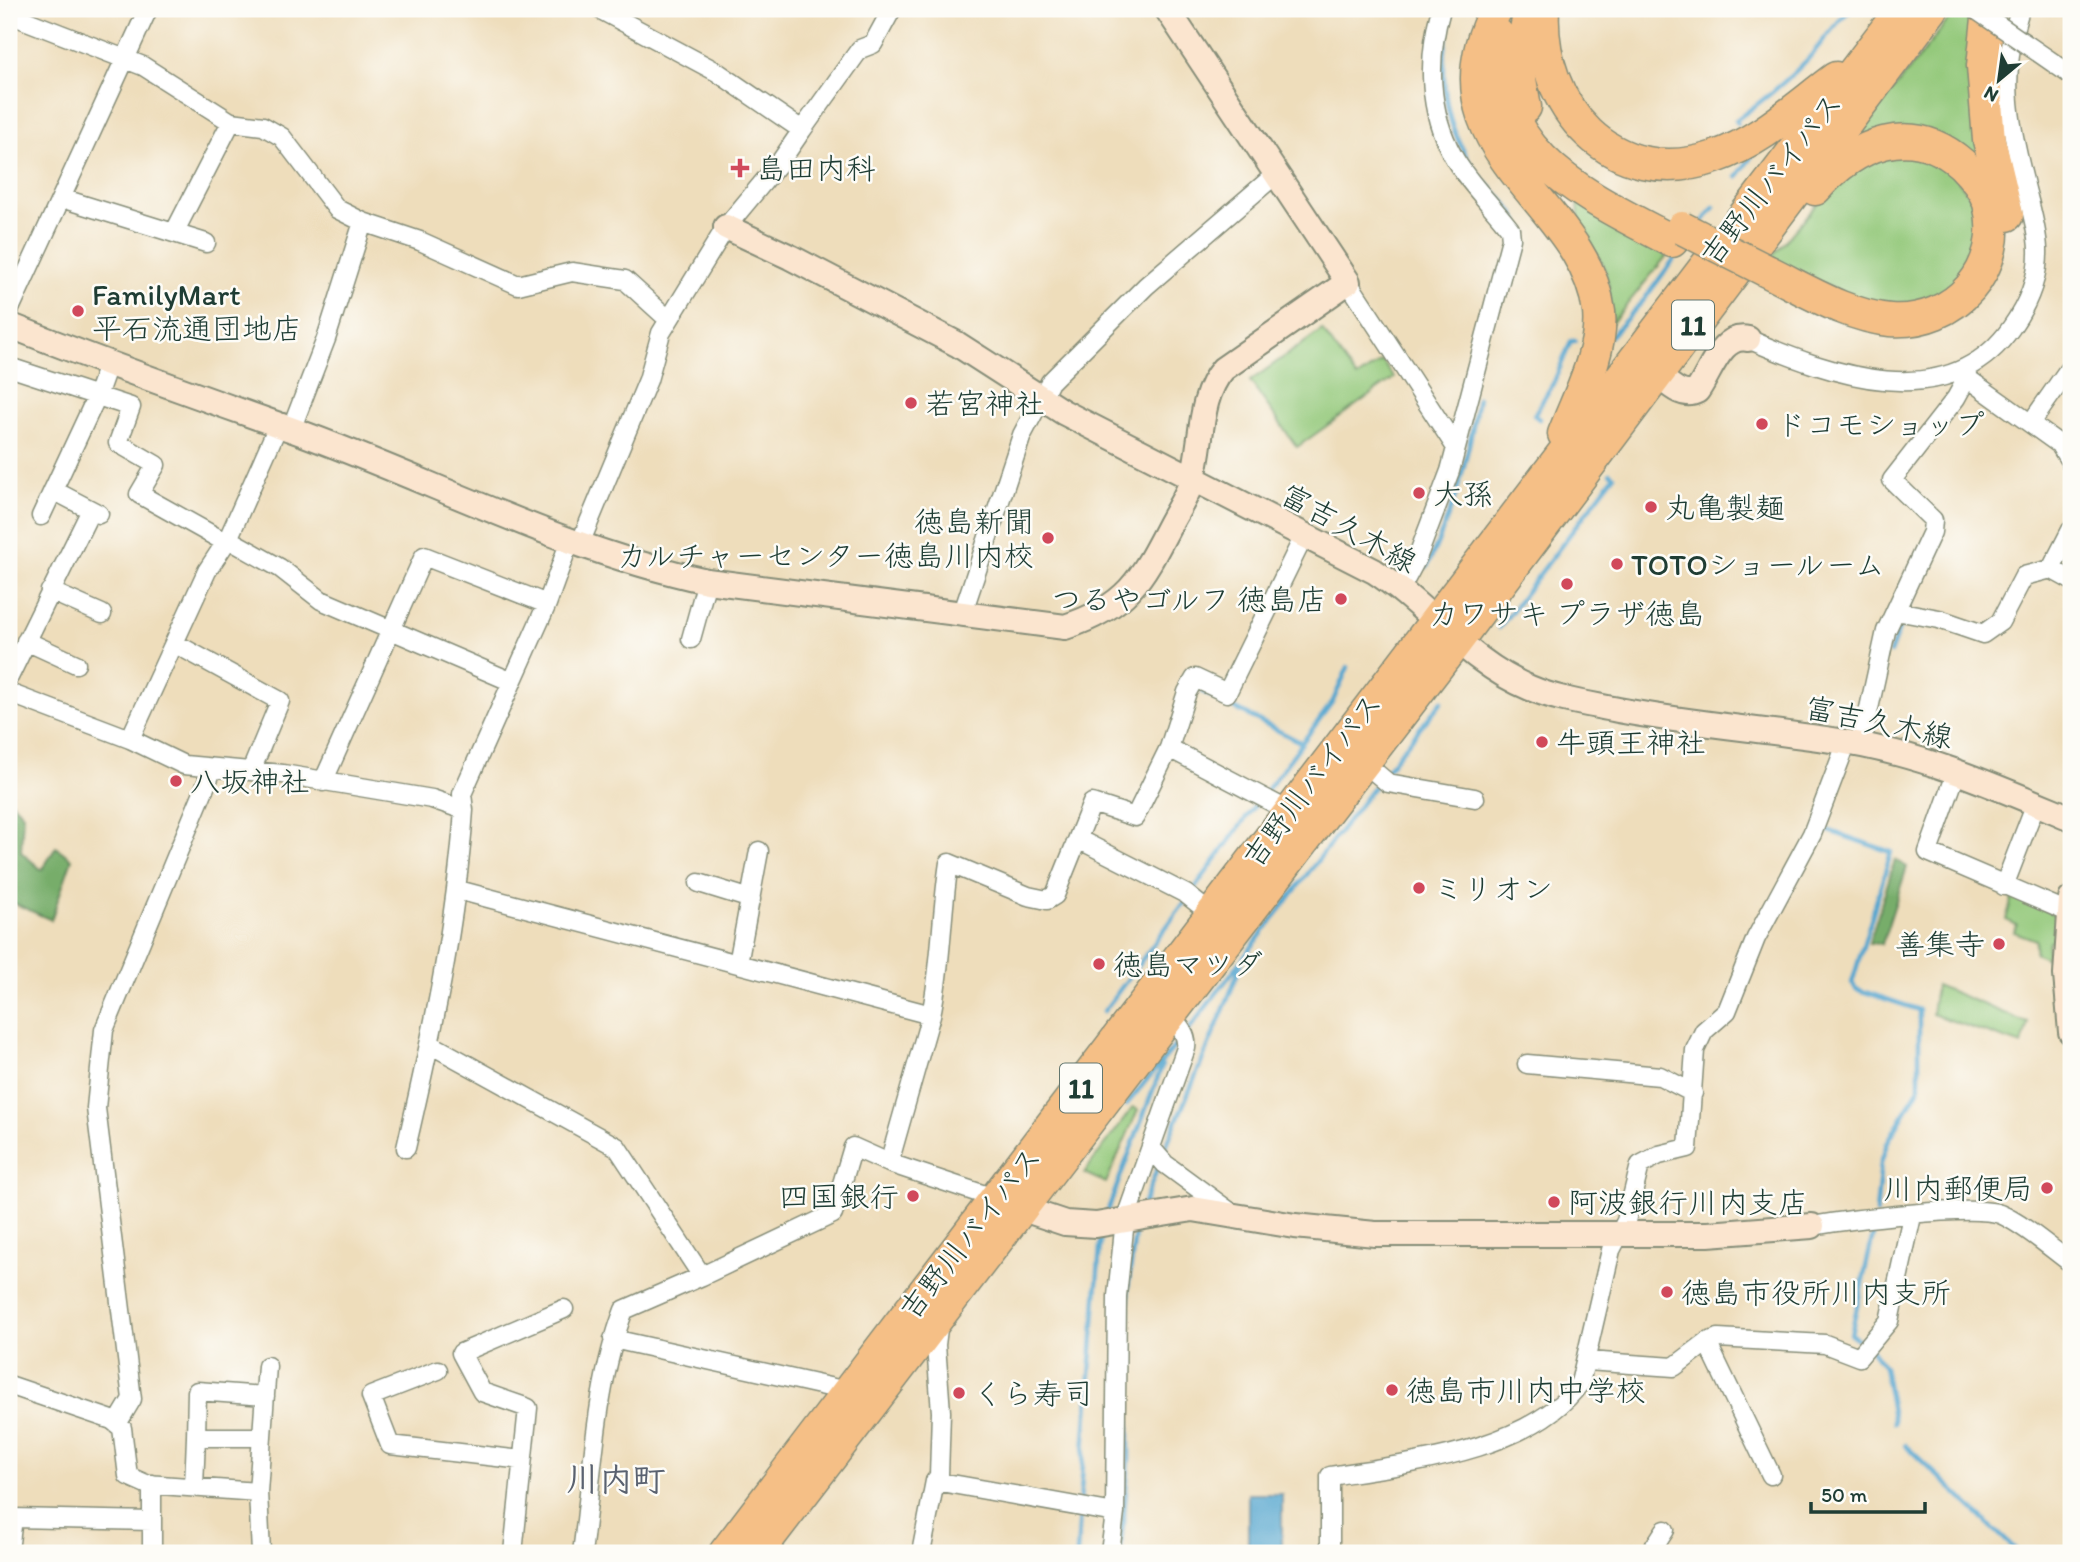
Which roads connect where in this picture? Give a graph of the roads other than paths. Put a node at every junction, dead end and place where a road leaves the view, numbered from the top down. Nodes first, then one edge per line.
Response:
1 (148, 9) edge
2 (600, 9) edge
3 (892, 9) edge
4 (1167, 9) edge
5 (1441, 9) edge
6 (1498, 9) edge
7 (1531, 9) edge
8 (1543, 9) edge
9 (1902, 9) edge
10 (1932, 9) edge
11 (1975, 9) edge
12 (1989, 9) edge
13 (2020, 9) edge
14 (9, 14) edge
15 (1865, 57) junction
16 (124, 58) junction
17 (2071, 75) edge
18 (232, 122) junction
19 (802, 130) junction
20 (1276, 174) junction
21 (61, 198) junction
22 (363, 222) junction
23 (726, 228) junction
24 (175, 231) junction
25 (1677, 234) junction
26 (1759, 237) junction
27 (206, 243) dead end
28 (1763, 278) junction
29 (1348, 282) junction
30 (9, 311) edge
31 (669, 320) junction
32 (9, 325) edge
33 (1748, 339) joint
34 (108, 365) junction
35 (2071, 366) edge
36 (9, 367) edge
37 (1656, 374) junction
38 (1964, 374) junction
39 (97, 396) junction
40 (1039, 397) junction
41 (2031, 423) junction
42 (285, 428) junction
43 (1455, 446) junction
44 (2071, 463) edge
45 (1550, 467) junction
46 (1193, 479) junction
47 (53, 490) junction
48 (41, 516) dead end
49 (2071, 530) edge
50 (1304, 536) junction
51 (226, 541) junction
52 (574, 544) junction
53 (2051, 569) junction
54 (2071, 580) edge
55 (707, 581) junction
56 (1401, 588) junction
57 (50, 591) junction
58 (547, 604) junction
59 (1902, 613) junction
60 (102, 614) dead end
61 (962, 615) junction
62 (1433, 620) junction
63 (388, 630) junction
64 (691, 639) dead end
65 (26, 641) junction
66 (1455, 642) junction
67 (174, 643) junction
68 (76, 664) dead end
69 (9, 677) edge
70 (510, 681) junction
71 (9, 693) edge
72 (130, 739) junction
73 (1854, 744) junction
74 (1169, 748) junction
75 (213, 768) junction
76 (251, 771) junction
77 (1956, 771) junction
78 (1375, 772) junction
79 (323, 782) junction
80 (1475, 799) dead end
81 (1271, 802) junction
82 (2036, 803) junction
83 (464, 810) junction
84 (2071, 818) edge
85 (1078, 839) junction
86 (759, 851) dead end
87 (699, 883) dead end
88 (2004, 886) junction
89 (458, 890) junction
90 (751, 899) junction
91 (1197, 903) junction
92 (2070, 905) edge
93 (738, 964) junction
94 (931, 1014) junction
95 (1179, 1029) junction
96 (2071, 1032) edge
97 (430, 1044) junction
98 (1527, 1064) dead end
99 (1693, 1093) junction
100 (406, 1148) dead end
101 (1158, 1156) junction
102 (889, 1163) junction
103 (1009, 1204) junction
104 (1233, 1214) junction
105 (1912, 1216) junction
106 (1123, 1220) junction
107 (1812, 1226) joint
108 (1620, 1234) junction
109 (2071, 1264) edge
110 (702, 1276) junction
111 (564, 1309) dead end
112 (940, 1317) junction
113 (613, 1339) junction
114 (1707, 1342) junction
115 (1587, 1361) junction
116 (267, 1366) dead end
117 (438, 1370) dead end
118 (9, 1385) edge
119 (847, 1391) junction
120 (265, 1395) junction
121 (117, 1424) junction
122 (196, 1437) junction
123 (262, 1437) junction
124 (523, 1460) junction
125 (1771, 1475) dead end
126 (935, 1481) junction
127 (152, 1484) junction
128 (194, 1487) junction
129 (258, 1492) junction
130 (1115, 1513) junction
131 (152, 1521) junction
132 (1665, 1530) dead end
133 (9, 1551) edge
134 (152, 1553) edge
135 (261, 1553) edge
136 (513, 1553) edge
137 (582, 1553) edge
138 (725, 1553) edge
139 (757, 1553) edge
140 (921, 1553) edge
141 (1110, 1553) edge
142 (1330, 1553) edge
143 (1656, 1553) edge

1 - 16 street
2 - 19 street
3 - 19 street
4 - 20 street
5 - 43 street
6 - 25 highway
6 - 45 highway
7 - 25 highway
8 - 15 highway
9 - 15 highway, 吉野川バイパス / 11
10 - 26 highway, 吉野川バイパス / 11
11 - 17 street, bridge
12 - 28 highway
13 - 38 street
14 - 16 street
15 - 45 highway, 吉野川バイパス / 11
16 - 18 street
16 - 21 street
18 - 22 street
18 - 24 street
19 - 23 street
20 - 29 street
20 - 40 street
21 - 24 street
21 - 30 street
22 - 31 street
22 - 42 street
23 - 31 street
23 - 40 street, 富吉久木線
24 - 27 street
25 - 28 highway
26 - 28 highway
26 - 37 highway, 吉野川バイパス / 11
29 - 43 street
29 - 46 street
31 - 52 street
32 - 34 street
33 - 37 street
33 - 38 street
34 - 39 street
34 - 42 street
35 - 41 street
36 - 39 street
37 - 66 highway, 吉野川バイパス / 11
38 - 41 street
38 - 59 street
39 - 47 street
39 - 51 street
40 - 46 street, 富吉久木線
40 - 61 street
41 - 44 street
42 - 51 street
42 - 52 street
43 - 56 street
45 - 62 highway, 吉野川バイパス / 11
46 - 50 street, 富吉久木線
46 - 61 street
47 - 48 street
47 - 57 street
49 - 53 street
50 - 56 street, 富吉久木線
50 - 74 street
51 - 63 street
51 - 67 street
52 - 55 street
52 - 58 street
53 - 54 street
53 - 59 street
55 - 61 street
55 - 64 street
56 - 62 street, 富吉久木線
57 - 60 street
57 - 65 street
58 - 63 street
58 - 70 street
59 - 73 street
62 - 66 street, 富吉久木線
62 - 81 highway, 吉野川バイパス / 11
63 - 70 street
63 - 79 street
65 - 68 street
65 - 69 street
66 - 73 street, 富吉久木線
66 - 78 highway, 吉野川バイパス / 11
67 - 72 street
67 - 76 street
70 - 83 street
71 - 72 street
72 - 75 street
73 - 77 street, 富吉久木線
73 - 99 street
74 - 81 street
74 - 85 street
75 - 76 street
75 - 121 street
76 - 79 street
77 - 82 street, 富吉久木線
77 - 88 street
78 - 80 street
78 - 95 highway, 吉野川バイパス / 11
79 - 83 street
81 - 91 highway, 吉野川バイパス / 11
82 - 84 street, 富吉久木線
82 - 88 street
83 - 89 street
85 - 91 street
85 - 94 street
86 - 90 street
87 - 90 street
88 - 92 street
89 - 93 street
89 - 97 street
90 - 93 street
91 - 103 highway, 吉野川バイパス / 11
92 - 96 street
93 - 94 street
94 - 102 street
95 - 101 street
95 - 103 highway, 吉野川バイパス / 11
97 - 100 street
97 - 110 street
98 - 99 street
99 - 108 street
101 - 104 street
101 - 106 street
102 - 103 street
102 - 110 street
103 - 106 street
103 - 112 highway, 吉野川バイパス / 11
103 - 119 highway, 吉野川バイパス / 11
104 - 106 street
104 - 108 street
105 - 107 street
105 - 109 street
105 - 114 street
106 - 130 street
107 - 108 street
108 - 115 street
110 - 113 street
111 - 124 street
112 - 126 street
112 - 139 highway, 吉野川バイパス / 11
113 - 119 street
113 - 137 street
114 - 115 street
114 - 125 street
115 - 142 street
116 - 120 street
117 - 124 street
118 - 121 street
119 - 138 highway, 吉野川バイパス / 11
120 - 122 street
120 - 123 street
121 - 127 street
122 - 123 street
122 - 128 street
123 - 129 street
124 - 136 street
126 - 130 street
126 - 140 street
127 - 128 street
127 - 131 street
128 - 129 street
129 - 135 street
130 - 141 street
131 - 133 street
131 - 134 street
132 - 143 street

